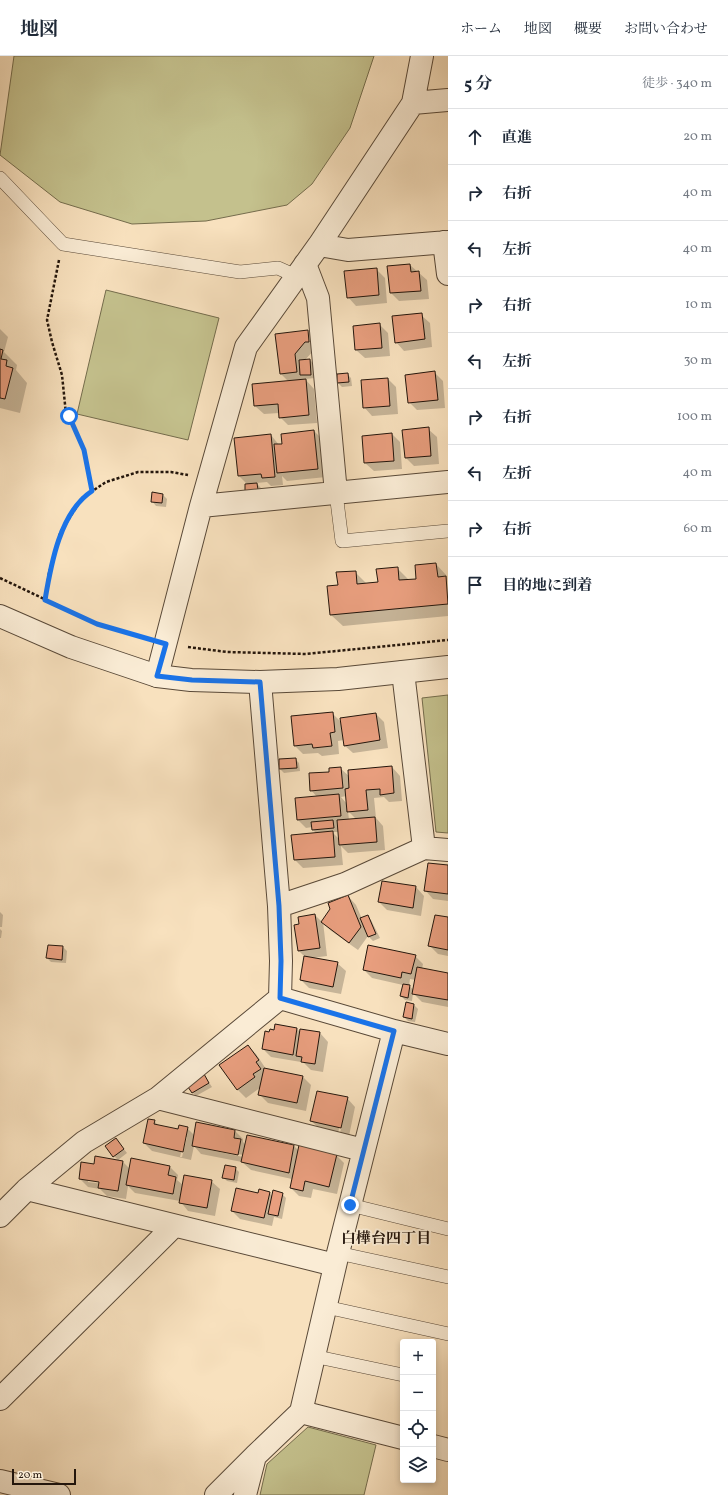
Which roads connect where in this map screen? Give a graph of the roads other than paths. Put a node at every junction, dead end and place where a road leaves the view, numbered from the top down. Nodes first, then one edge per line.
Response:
1 (422, 56) edge
2 (448, 100) edge
3 (413, 104) junction
4 (0, 178) edge
5 (446, 242) edge
6 (320, 245) junction
7 (300, 270) junction
8 (448, 274) edge
9 (448, 482) edge
10 (336, 493) junction
11 (201, 506) junction
12 (448, 531) edge
13 (0, 616) edge
14 (448, 667) edge
15 (403, 672) junction
16 (157, 676) junction
17 (260, 682) junction
18 (424, 848) junction
19 (448, 850) edge
20 (279, 906) junction
21 (280, 998) junction
22 (394, 1031) junction
23 (448, 1044) edge
24 (158, 1098) junction
25 (363, 1150) junction
26 (27, 1189) junction
27 (350, 1205) junction
28 (0, 1216) edge
29 (174, 1226) junction
30 (448, 1229) edge
31 (336, 1259) junction
32 (448, 1278) edge
33 (326, 1307) junction
34 (448, 1334) edge
35 (314, 1356) junction
36 (400, 1375) edge
37 (0, 1398) edge
38 (301, 1412) junction
39 (400, 1437) edge
40 (436, 1447) edge
41 (448, 1450) edge
42 (255, 1456) junction
43 (4, 1486) edge
44 (59, 1495) edge
45 (216, 1495) edge
46 (245, 1495) edge

1 - 3 street
2 - 3 street
3 - 6 street
4 - 7 lane
5 - 6 street
5 - 8 street
6 - 7 street
7 - 10 street
7 - 11 street
9 - 10 street
10 - 11 street
10 - 12 lane
11 - 16 street
13 - 16 street
14 - 15 street
15 - 17 street
15 - 18 street
16 - 17 street
17 - 20 street
18 - 19 street
18 - 20 street
20 - 21 street
21 - 22 street
21 - 24 street
22 - 23 street
22 - 25 street
24 - 25 street
24 - 26 street
25 - 27 street
26 - 28 street
26 - 29 street
27 - 30 lane
27 - 31 street
29 - 31 street
29 - 37 street
31 - 32 lane
31 - 33 street
33 - 34 lane
33 - 35 street
35 - 36 lane
35 - 38 street
38 - 39 street
38 - 42 street
40 - 41 street
42 - 45 street
42 - 46 street
43 - 44 street

